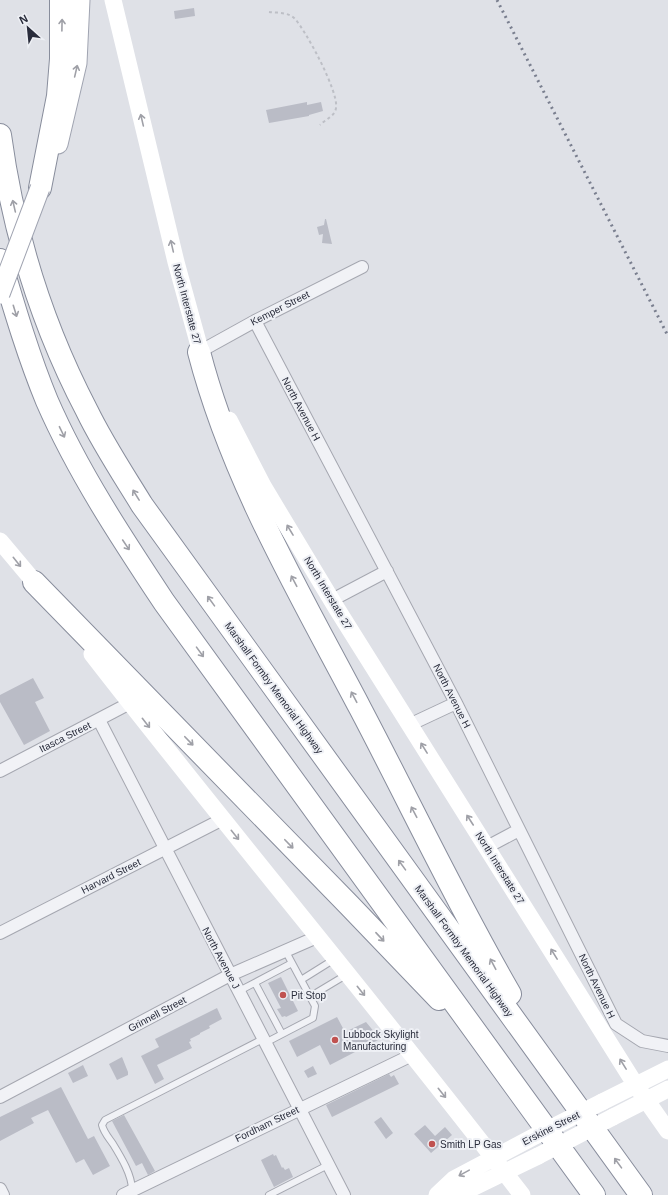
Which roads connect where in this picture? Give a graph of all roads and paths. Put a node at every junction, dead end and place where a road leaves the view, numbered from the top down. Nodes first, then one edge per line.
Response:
1 (61, 0) edge
2 (80, 0) edge
3 (113, 0) edge
4 (269, 12) dead end
5 (320, 125) dead end
6 (0, 135) edge
7 (40, 188) junction
8 (0, 260) edge
9 (362, 267) dead end
10 (0, 294) edge
11 (255, 321) junction
12 (199, 352) junction
13 (0, 541) edge
14 (386, 571) junction
15 (34, 582) junction
16 (332, 600) junction
17 (130, 703) junction
18 (456, 703) junction
19 (99, 720) junction
20 (409, 725) junction
21 (0, 771) edge
22 (223, 820) junction
23 (519, 830) junction
24 (487, 847) junction
25 (164, 849) junction
26 (0, 933) edge
27 (317, 937) junction
28 (285, 950) junction
29 (335, 959) junction
30 (292, 963) junction
31 (347, 974) junction
32 (230, 975) junction
33 (302, 980) junction
34 (255, 983) junction
35 (238, 991) junction
36 (310, 996) junction
37 (282, 1034) junction
38 (264, 1041) junction
39 (668, 1046) edge
40 (490, 1052) junction
41 (412, 1055) junction
42 (668, 1069) edge
43 (635, 1084) junction
44 (668, 1088) edge
45 (568, 1095) junction
46 (0, 1097) edge
47 (646, 1100) junction
48 (299, 1108) junction
49 (668, 1132) edge
50 (493, 1158) junction
51 (328, 1165) junction
52 (505, 1173) junction
53 (0, 1189) edge
54 (128, 1193) edge
55 (438, 1194) edge
56 (3, 1195) edge
57 (270, 1195) edge
58 (344, 1195) edge
59 (522, 1195) edge
60 (594, 1195) edge
61 (641, 1195) edge

7 -> 1 highway
7 -> 2 main road
12 -> 3 main road, North Interstate 27
4 - 5 path
45 -> 6 highway, Marshall Formby Memorial Highway
7 - 10 main road, bridge
8 -> 40 highway
9 - 11 street, Kemper Street
11 - 12 street, Kemper Street
11 - 14 street, North Avenue H
16 -> 12 main road, North Interstate 27
45 -> 12 highway
13 -> 15 main road
14 - 16 street
14 - 18 street, North Avenue H
15 - 17 main road
15 -> 40 highway
16 - 20 main road, North Interstate 27
17 - 19 street, Itasca Street
17 -> 22 main road
18 - 20 street
18 - 23 street, North Avenue H
19 - 21 street, Itasca Street
19 - 25 street, North Avenue J
24 -> 20 main road, North Interstate 27
22 - 25 street, Harvard Street
22 -> 27 main road
23 - 24 street
23 - 39 street, North Avenue H
43 -> 24 main road, North Interstate 27
25 - 26 street, Harvard Street
25 - 32 street, North Avenue J
27 - 28 street, Grinnell Street
27 - 29 main road
28 - 30 lane
28 - 32 street, Grinnell Street
29 - 31 main road
29 - 33 lane
30 - 33 lane
30 - 34 lane
31 - 36 lane
31 -> 41 main road
32 - 35 street, North Avenue J
32 - 46 street, Grinnell Street
33 - 36 lane
34 - 35 lane
34 - 37 lane
35 - 38 street, North Avenue J
36 - 37 lane
37 - 38 lane
38 - 48 street, North Avenue J
38 - 54 lane
40 - 60 highway
41 - 48 street, Fordham Street
41 -> 50 main road
42 - 43 main road, Erskine Street
43 - 47 main road, North Interstate 27
43 - 50 main road, Erskine Street, bridge
44 - 47 main road, Erskine Street
61 -> 45 highway, Marshall Formby Memorial Highway
47 - 49 main road, North Interstate 27
47 - 52 main road, Erskine Street, bridge
48 - 51 street, North Avenue J
48 - 54 street, Fordham Street
50 - 52 main road
50 -> 55 main road, Erskine Street
51 - 57 lane
51 - 58 street, North Avenue J
52 - 55 main road, Erskine Street
52 - 59 main road
53 - 56 street

